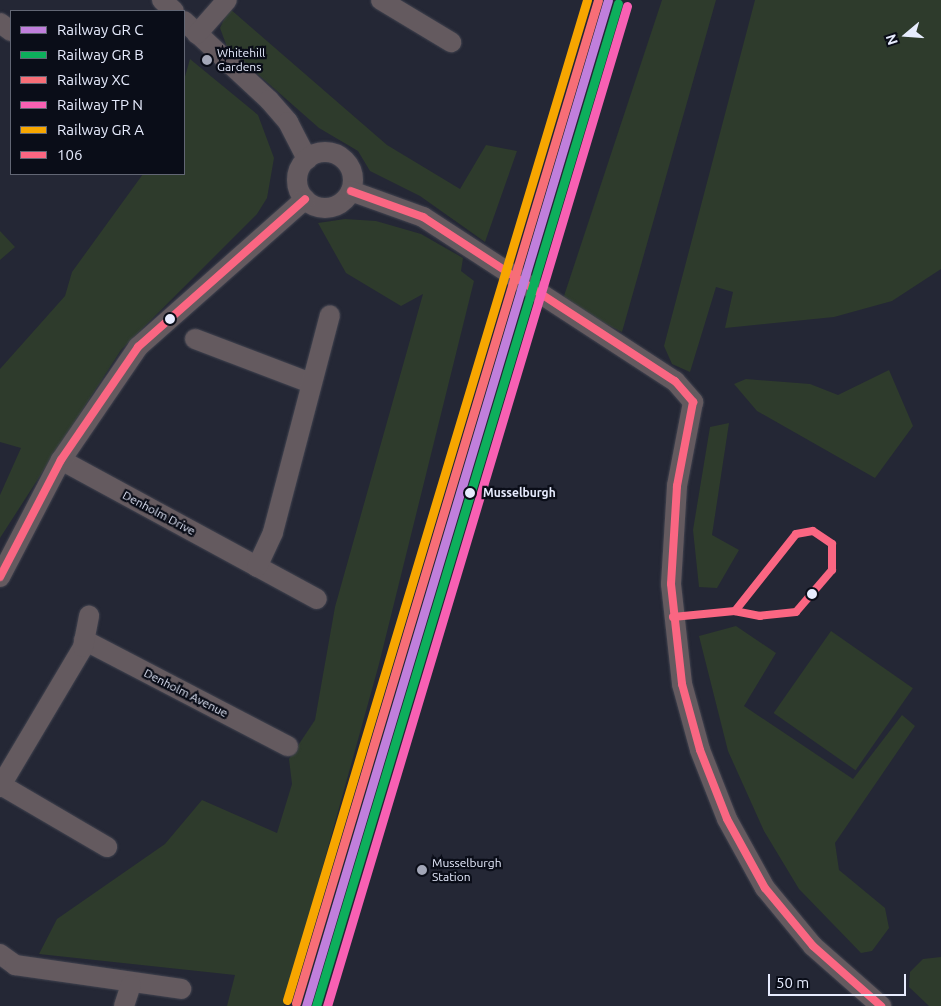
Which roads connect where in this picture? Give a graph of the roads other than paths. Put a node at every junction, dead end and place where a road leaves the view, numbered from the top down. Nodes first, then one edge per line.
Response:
1 (162, 0) edge
2 (227, 0) edge
3 (381, 0) edge
4 (173, 10) edge
5 (0, 23) edge
6 (190, 28) edge
7 (10, 31) edge
8 (452, 42) dead end
9 (307, 159) junction
10 (351, 191) junction
11 (305, 199) junction
12 (330, 315) dead end
13 (196, 339) dead end
14 (311, 383) junction
15 (61, 460) junction
16 (258, 566) junction
17 (0, 577) edge
18 (317, 599) dead end
19 (89, 616) dead end
20 (84, 640) junction
21 (288, 746) dead end
22 (1, 786) edge
23 (107, 847) dead end
24 (0, 954) edge
25 (131, 985) junction
26 (181, 989) dead end
27 (124, 1006) edge
28 (881, 1006) edge

1 - 4 street
2 - 6 street
3 - 8 street
5 - 7 street
6 - 9 street
9 - 10 street
9 - 11 street
10 - 11 street
10 - 28 street
11 - 15 street
12 - 14 street
13 - 14 street
14 - 16 street
15 - 16 street, Denholm Drive
15 - 17 street
16 - 18 street, Denholm Drive
19 - 20 street
20 - 21 street, Denholm Avenue
20 - 22 street
22 - 23 street
24 - 25 street
25 - 26 street
25 - 27 street

